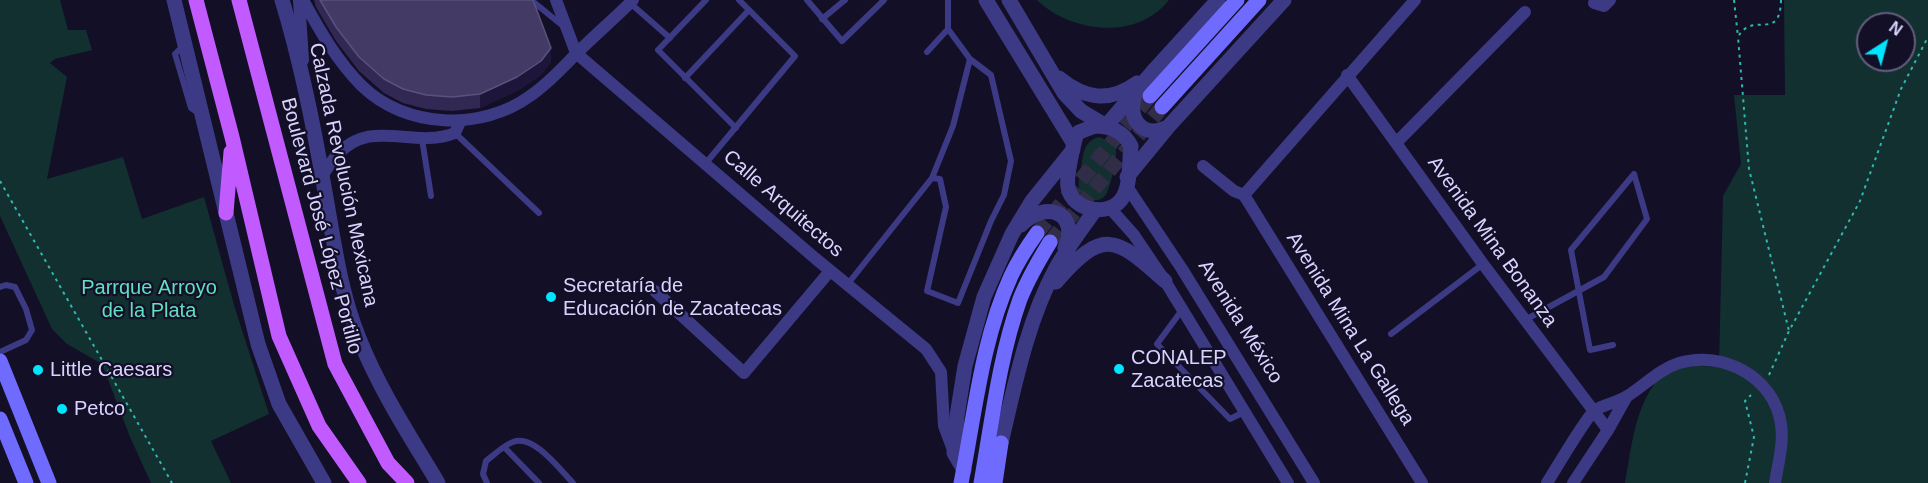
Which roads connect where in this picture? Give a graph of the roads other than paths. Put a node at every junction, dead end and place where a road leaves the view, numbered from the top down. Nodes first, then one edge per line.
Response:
1 (174, 0) edge
2 (196, 0) edge
3 (239, 0) edge
4 (282, 0) edge
5 (301, 0) edge
6 (531, 0) edge
7 (556, 0) edge
8 (706, 0) edge
9 (739, 0) edge
10 (807, 0) edge
11 (845, 0) edge
12 (884, 0) edge
13 (948, 0) edge
14 (986, 0) edge
15 (1009, 0) edge
16 (1218, 0) edge
17 (1237, 0) edge
18 (1259, 0) edge
19 (1284, 0) edge
20 (1415, 0) edge
21 (1610, 0) edge
22 (632, 1) edge
23 (1594, 3) dead end
24 (749, 10) junction
25 (1525, 12) dead end
26 (822, 19) junction
27 (567, 29) junction
28 (948, 29) junction
29 (670, 38) junction
30 (927, 52) dead end
31 (576, 53) junction
32 (970, 59) junction
33 (1156, 68) junction
34 (1052, 72) junction
35 (1347, 75) junction
36 (685, 78) junction
37 (303, 82) junction
38 (1145, 90) junction
39 (1162, 107) tunnel mouth
40 (1106, 126) junction
41 (458, 127) junction
42 (1168, 127) junction
43 (736, 128) junction
44 (232, 137) junction
45 (422, 139) junction
46 (1396, 142) junction
47 (1073, 147) junction
48 (706, 164) junction
49 (1203, 166) dead end
50 (322, 176) junction
51 (932, 177) junction
52 (1127, 181) junction
53 (1244, 195) junction
54 (431, 196) dead end
55 (1102, 208) junction
56 (226, 213) junction
57 (539, 213) dead end
58 (1036, 232) tunnel mouth
59 (1012, 234) junction
60 (1050, 242) tunnel mouth
61 (1482, 264) junction
62 (1057, 267) junction
63 (830, 271) junction
64 (1164, 281) junction
65 (848, 285) junction
66 (0, 287) edge
67 (655, 291) dead end
68 (1578, 291) junction
69 (1042, 298) junction
70 (1182, 310) junction
71 (1525, 320) junction
72 (1391, 334) dead end
73 (1613, 345) dead end
74 (0, 352) edge
75 (0, 361) edge
76 (1628, 396) junction
77 (1594, 411) junction
78 (1244, 412) junction
79 (0, 419) edge
80 (1608, 430) junction
81 (1001, 443) junction
82 (505, 448) junction
83 (954, 453) junction
84 (963, 476) edge
85 (26, 483) edge
86 (49, 483) edge
87 (324, 483) edge
88 (359, 483) edge
89 (407, 483) edge
90 (438, 483) edge
91 (488, 483) edge
92 (539, 483) edge
93 (573, 483) edge
94 (981, 483) edge
95 (995, 483) edge
96 (1288, 483) edge
97 (1314, 483) edge
98 (1422, 483) edge
99 (1547, 483) edge
100 (1573, 483) edge
101 (1775, 483) edge

1 - 56 street
2 - 44 main road
3 - 89 main road, Boulevard José López Portillo
4 - 37 street, Calzada Revolución Mexicana
5 - 37 street
5 - 41 street
6 - 27 lane
7 - 27 street, Calle Arquitectos
8 - 29 lane
9 - 24 lane
10 - 26 lane
11 - 26 lane
12 - 26 lane
13 - 28 lane
14 - 47 street
15 - 34 street
16 - 33 street
17 - 38 main road
18 - 39 main road
19 - 42 street
20 - 35 street
21 - 23 street
22 - 29 lane
22 - 31 street
24 - 36 lane
24 - 43 lane
25 - 46 street
27 - 31 street, Calle Arquitectos
28 - 30 lane
28 - 32 lane
29 - 36 lane
31 - 41 street
31 - 48 street, Calle Arquitectos
32 - 51 lane
32 - 51 lane
33 - 34 street
33 - 38 street
34 - 40 street
35 - 46 street, Avenida Mina Bonanza
35 - 53 street
36 - 43 lane
37 - 50 street, Calzada Revolución Mexicana
38 - 40 street
38 - 42 street
40 - 47 street
40 - 52 street
41 - 45 street
41 - 57 lane
42 - 52 street
43 - 48 lane
44 - 56 main road
44 - 88 main road
45 - 50 street
45 - 54 lane
46 - 61 street, Avenida Mina Bonanza
47 - 55 street
47 - 59 street
48 - 63 street, Calle Arquitectos
49 - 53 street
50 - 90 street, Calzada Revolución Mexicana
51 - 65 lane
52 - 55 street
52 - 97 street, Avenida México
53 - 98 street, Avenida Mina La Gallega
55 - 62 street
55 - 64 street
56 - 87 street
58 - 84 main road
59 - 62 street
59 - 83 street
60 - 94 main road
61 - 71 street, Avenida Mina Bonanza
61 - 72 lane
62 - 69 street
63 - 65 street, Calle Arquitectos
63 - 67 street
64 - 69 street
64 - 70 street
65 - 83 street, Calle Arquitectos
66 - 74 lane
68 - 68 lane
68 - 71 lane
68 - 73 lane
69 - 81 street
70 - 78 street
70 - 78 lane
71 - 77 street, Avenida Mina Bonanza
75 - 86 main road
76 - 77 street
76 - 80 street
76 - 101 street
77 - 80 street, Avenida Mina Bonanza
77 - 99 street
78 - 96 street
79 - 85 main road
80 - 100 street
81 - 94 street
81 - 95 main road
82 - 91 lane
82 - 92 lane
82 - 93 lane
83 - 84 street

